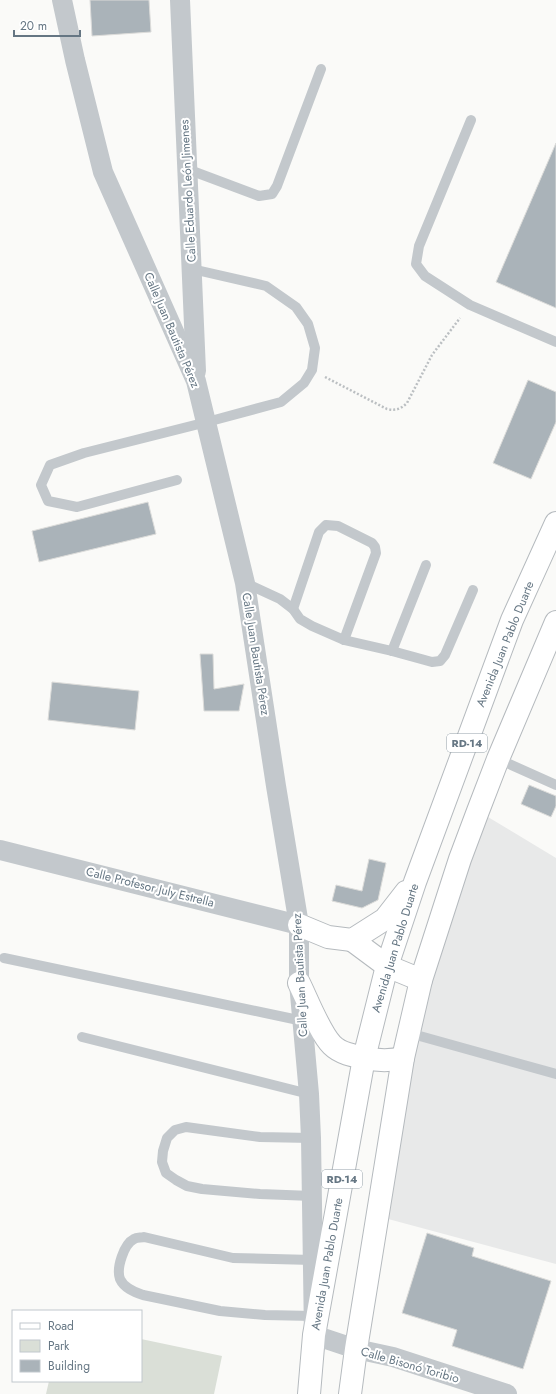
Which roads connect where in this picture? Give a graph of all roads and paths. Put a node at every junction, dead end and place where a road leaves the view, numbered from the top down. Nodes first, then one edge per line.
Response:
1 (62, 0) edge
2 (180, 0) edge
3 (321, 69) dead end
4 (471, 120) dead end
5 (187, 169) junction
6 (192, 269) junction
7 (470, 306) junction
8 (556, 342) edge
9 (312, 370) junction
10 (196, 381) junction
11 (207, 422) junction
12 (177, 480) dead end
13 (556, 523) edge
14 (426, 565) dead end
15 (245, 583) junction
16 (473, 590) dead end
17 (293, 609) junction
18 (554, 633) edge
19 (344, 640) junction
20 (392, 651) junction
21 (498, 759) junction
22 (556, 785) edge
23 (0, 850) edge
24 (415, 882) junction
25 (299, 925) junction
26 (352, 940) junction
27 (4, 958) dead end
28 (387, 966) junction
29 (421, 980) junction
30 (299, 983) junction
31 (303, 1021) junction
32 (409, 1033) junction
33 (82, 1037) dead end
34 (364, 1058) junction
35 (403, 1058) junction
36 (556, 1074) edge
37 (309, 1094) junction
38 (311, 1138) junction
39 (312, 1196) junction
40 (313, 1260) junction
41 (314, 1326) junction
42 (356, 1349) junction
43 (309, 1394) edge
44 (350, 1394) edge
45 (507, 1394) edge

1 - 10 street, Calle Juan Bautista Pérez
2 - 5 street, Calle Eduardo León Jimenes
3 - 5 lane
4 - 7 lane
5 - 6 street, Calle Eduardo León Jimenes
6 - 9 lane
6 - 10 street, Calle Eduardo León Jimenes
7 - 8 lane
7 - 9 path
9 - 11 lane
10 - 11 street, Calle Juan Bautista Pérez
11 - 12 lane
11 - 15 street, Calle Juan Bautista Pérez
13 - 24 main road, Avenida Juan Pablo Duarte / RD-14
14 - 20 lane
15 - 17 lane
15 - 25 street, Calle Juan Bautista Pérez
16 - 20 lane
17 - 19 lane
17 - 19 lane
18 - 21 main road, RD-14
19 - 20 lane
21 - 22 lane
21 - 29 main road, RD-14
23 - 25 street, Calle Profesor July Estrella
24 - 26 main road
24 - 28 main road, Avenida Juan Pablo Duarte / RD-14
25 - 26 main road
25 - 30 street, Calle Juan Bautista Pérez
26 - 28 main road
27 - 31 lane
28 - 29 main road
28 - 34 main road, Avenida Juan Pablo Duarte / RD-14
29 - 32 main road, RD-14
30 - 31 street, Calle Juan Bautista Pérez
30 - 34 main road
31 - 37 street, Calle Juan Bautista Pérez
32 - 35 main road, RD-14
32 - 36 lane
33 - 37 lane
34 - 35 main road
34 - 41 main road, Avenida Juan Pablo Duarte / RD-14
35 - 42 main road, RD-14
37 - 38 street, Calle Juan Bautista Pérez
38 - 39 street, Calle Juan Bautista Pérez
38 - 39 lane
39 - 40 street, Calle Juan Bautista Pérez
40 - 41 street, Calle Juan Bautista Pérez
40 - 41 lane
41 - 42 street, Calle Bisonó Toribio
41 - 43 main road, Avenida Juan Pablo Duarte / RD-14
42 - 44 main road, RD-14
42 - 45 street, Calle Bisonó Toribio

